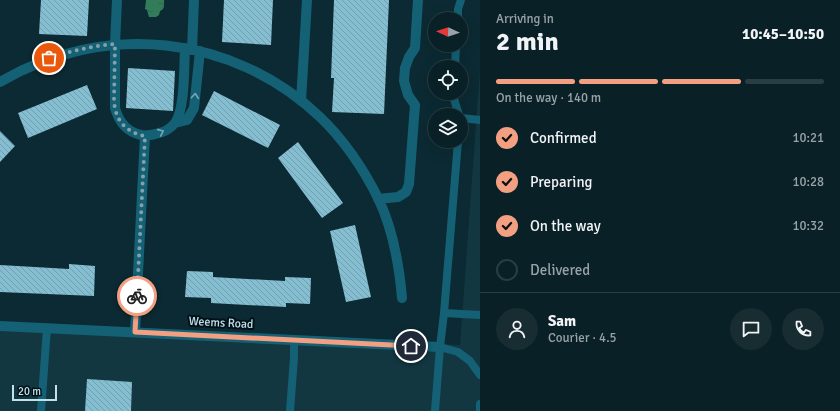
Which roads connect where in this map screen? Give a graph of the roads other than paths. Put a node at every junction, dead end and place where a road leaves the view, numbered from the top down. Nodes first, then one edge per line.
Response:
1 (117, 0) edge
2 (194, 0) edge
3 (307, 0) edge
4 (418, 0) edge
5 (461, 0) edge
6 (458, 12) edge
7 (115, 44) junction
8 (192, 50) junction
9 (0, 82) edge
10 (301, 100) junction
11 (468, 119) edge
12 (480, 120) edge
13 (175, 123) junction
14 (145, 136) junction
15 (457, 148) edge
16 (378, 199) junction
17 (402, 298) dead end
18 (444, 313) junction
19 (480, 315) edge
20 (0, 326) edge
21 (47, 328) junction
22 (135, 332) junction
23 (294, 340) junction
24 (440, 347) junction
25 (480, 375) edge
26 (480, 404) edge
27 (41, 411) edge
28 (290, 411) edge
29 (435, 411) edge
30 (480, 411) edge

1 - 7 street
2 - 8 street
3 - 10 street
4 - 16 street
5 - 6 lane
7 - 8 street
7 - 9 street
7 - 14 street
8 - 10 street
8 - 13 street
13 -> 8 street
10 - 16 street
11 - 12 lane
14 -> 13 street
14 - 22 street
15 - 18 lane
16 - 17 street
18 - 19 lane
18 - 24 lane
20 - 21 street, Weems Road
21 - 22 street, Weems Road
21 - 27 lane
22 - 23 street, Weems Road
23 - 24 street, Weems Road
23 - 28 lane
24 - 25 lane
24 - 29 lane
26 - 30 lane

